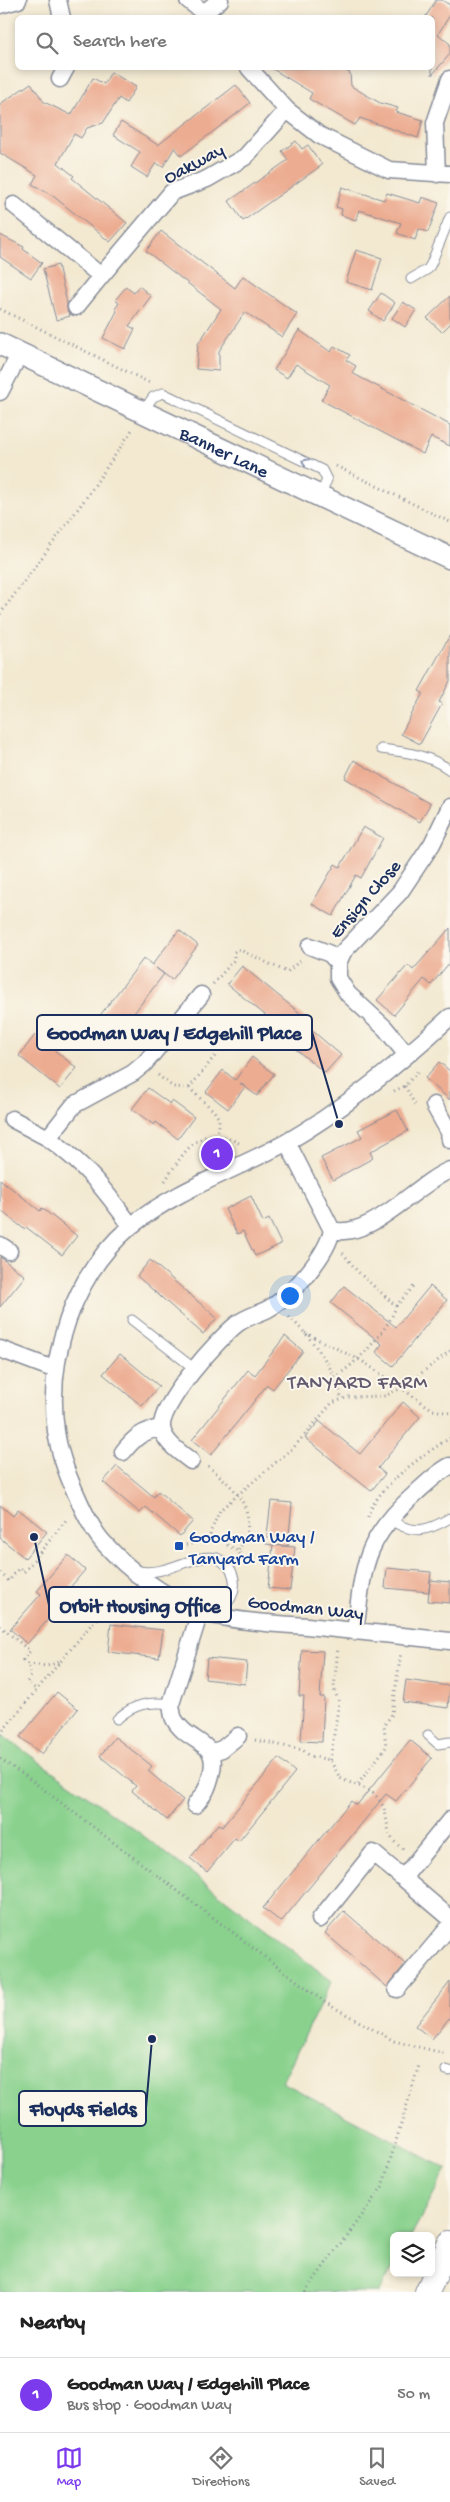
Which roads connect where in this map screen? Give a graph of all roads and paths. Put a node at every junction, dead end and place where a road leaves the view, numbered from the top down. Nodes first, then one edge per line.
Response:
1 (18, 0) edge
2 (58, 0) edge
3 (188, 0) edge
4 (220, 0) edge
5 (0, 5) edge
6 (61, 15) edge
7 (208, 15) edge
8 (251, 70) edge
9 (450, 79) edge
10 (287, 110) junction
11 (443, 174) edge
12 (14, 205) dead end
13 (450, 218) edge
14 (101, 276) junction
15 (410, 280) dead end
16 (76, 307) dead end
17 (0, 344) edge
18 (20, 353) junction
19 (0, 392) edge
20 (142, 413) junction
21 (450, 558) edge
22 (0, 614) edge
23 (381, 749) dead end
24 (450, 770) edge
25 (450, 807) edge
26 (310, 946) joint
27 (338, 963) junction
28 (201, 994) joint
29 (184, 1016) junction
30 (450, 1017) edge
31 (211, 1038) joint
32 (407, 1056) junction
33 (145, 1063) junction
34 (189, 1088) junction
35 (434, 1105) dead end
36 (12, 1119) dead end
37 (215, 1134) junction
38 (48, 1138) junction
39 (450, 1140) edge
40 (287, 1142) junction
41 (258, 1156) junction
42 (450, 1157) edge
43 (446, 1172) edge
44 (161, 1206) junction
45 (131, 1226) junction
46 (336, 1231) junction
47 (415, 1285) dead end
48 (277, 1303) junction
49 (396, 1306) junction
50 (132, 1320) dead end
51 (305, 1332) junction
52 (0, 1349) edge
53 (450, 1351) edge
54 (356, 1360) junction
55 (56, 1370) junction
56 (196, 1370) junction
57 (334, 1377) junction
58 (402, 1388) junction
59 (341, 1399) junction
60 (450, 1413) edge
61 (162, 1428) junction
62 (122, 1452) dead end
63 (191, 1461) joint
64 (450, 1466) edge
65 (238, 1496) junction
66 (79, 1502) junction
67 (450, 1518) edge
68 (389, 1519) junction
69 (209, 1540) dead end
70 (238, 1552) dead end
71 (132, 1569) junction
72 (0, 1574) edge
73 (204, 1613) junction
74 (0, 1626) edge
75 (347, 1630) junction
76 (403, 1636) junction
77 (450, 1641) edge
78 (60, 1662) junction
79 (28, 1664) junction
80 (37, 1690) junction
81 (171, 1704) junction
82 (117, 1719) dead end
83 (0, 1734) edge
84 (428, 1735) dead end
85 (238, 1736) joint
86 (450, 1742) edge
87 (212, 1752) junction
88 (0, 1759) edge
89 (330, 1760) junction
90 (358, 1784) junction
91 (195, 1805) dead end
92 (450, 1820) edge
93 (421, 1856) junction
94 (403, 1878) junction
95 (450, 1918) edge
96 (320, 1919) dead end
97 (450, 1926) edge
98 (397, 1989) dead end
99 (450, 2055) edge
100 (420, 2065) dead end
101 (450, 2243) edge
102 (305, 2292) edge
103 (427, 2292) edge

1 - 5 street
2 - 6 street
3 - 7 street
4 - 7 street
8 - 10 street
9 - 11 street
10 - 11 street
10 - 14 street, Oakway
12 - 14 street
13 - 15 lane
14 - 16 street, Oakway
17 - 18 street, Banner Lane
18 - 19 street
18 - 20 street, Banner Lane
20 - 21 street, Banner Lane
20 - 22 path
23 - 24 lane
25 - 27 street, Ensign Close
26 - 27 street, Ensign Close
26 - 28 path
27 - 32 street, Ensign Close
28 - 29 street
29 - 31 street
29 - 33 street
30 - 32 street, Goodman Way
31 - 34 path
32 - 40 street, Goodman Way
33 - 34 path
33 - 38 street
34 - 37 path
35 - 39 street
36 - 38 street
37 - 41 path
37 - 44 path
38 - 45 street
40 - 41 street, Goodman Way
40 - 46 street
41 - 44 street, Goodman Way
42 - 43 street
43 - 46 street
44 - 45 street, Goodman Way
45 - 55 street, Goodman Way
46 - 48 street
46 - 49 path
47 - 49 path
48 - 51 path
48 - 56 street
49 - 54 path
50 - 56 lane
51 - 54 path
51 - 57 path
52 - 55 street
53 - 58 path
54 - 57 path
54 - 58 path
55 - 66 street, Goodman Way
56 - 61 street
57 - 59 path
58 - 59 path
58 - 60 path
59 - 65 path
61 - 62 street
61 - 63 street
63 - 65 path
64 - 68 street
65 - 69 path
65 - 70 path
66 - 71 street, Goodman Way
66 - 72 path
67 - 68 lane
68 - 75 street
71 - 73 street, Goodman Way
71 - 73 lane
71 - 78 path
73 - 75 street, Goodman Way
73 - 81 street
74 - 79 path
75 - 76 street, Goodman Way
75 - 89 path
76 - 77 street, Goodman Way
76 - 90 path
78 - 79 path
78 - 80 path
79 - 80 path
80 - 83 path
81 - 82 lane
81 - 87 street
84 - 86 lane
85 - 87 street
85 - 89 path
87 - 91 street
88 - 99 path
89 - 90 path
90 - 93 path
92 - 93 street
93 - 94 street
94 - 95 street
94 - 96 street
97 - 98 street
100 - 102 path
101 - 103 main road

